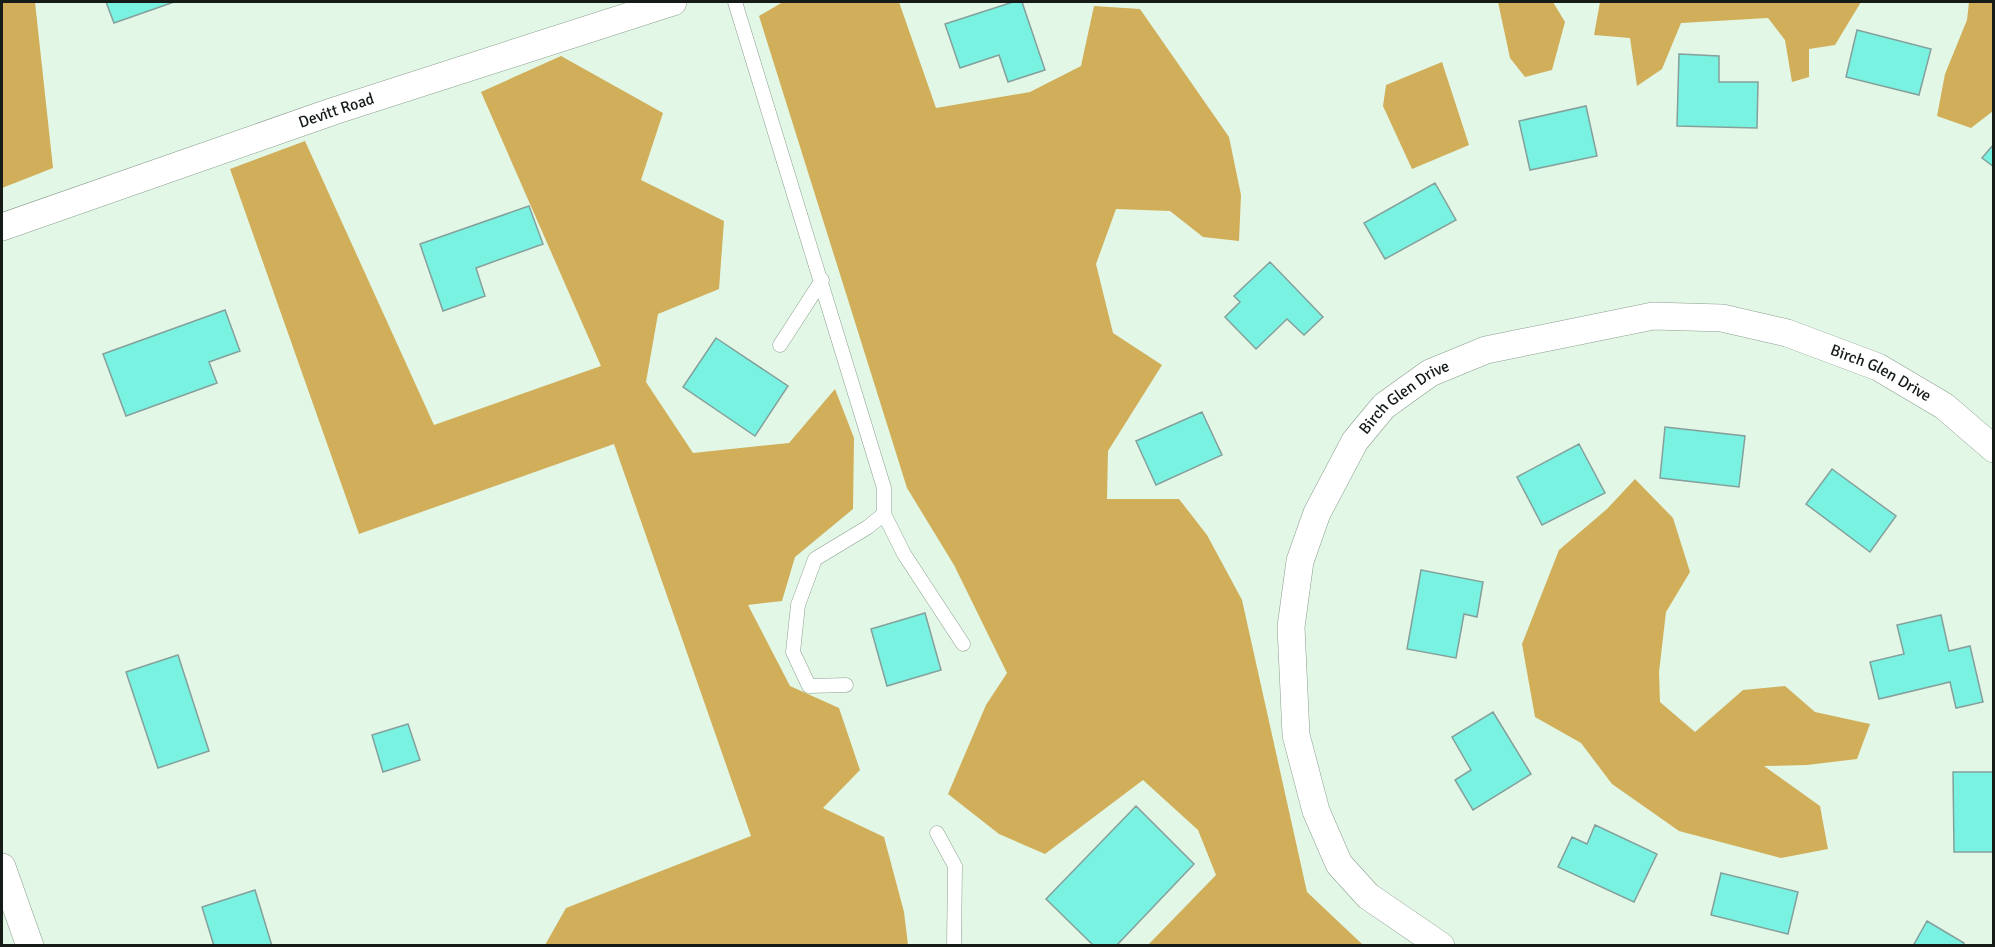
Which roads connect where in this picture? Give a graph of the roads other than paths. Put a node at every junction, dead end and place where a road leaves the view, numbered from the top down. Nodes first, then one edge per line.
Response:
1 (673, 2) edge
2 (735, 2) edge
3 (2, 227) edge
4 (822, 280) junction
5 (780, 345) dead end
6 (1994, 449) edge
7 (884, 514) junction
8 (963, 644) dead end
9 (846, 685) dead end
10 (937, 833) dead end
11 (2, 867) edge
12 (30, 945) edge
13 (954, 945) edge
14 (1441, 945) edge

1 - 3 street, Devitt Road
2 - 4 lane
4 - 5 lane
4 - 7 lane
6 - 14 street, Birch Glen Drive
7 - 8 lane
7 - 9 lane
10 - 13 lane
11 - 12 street

